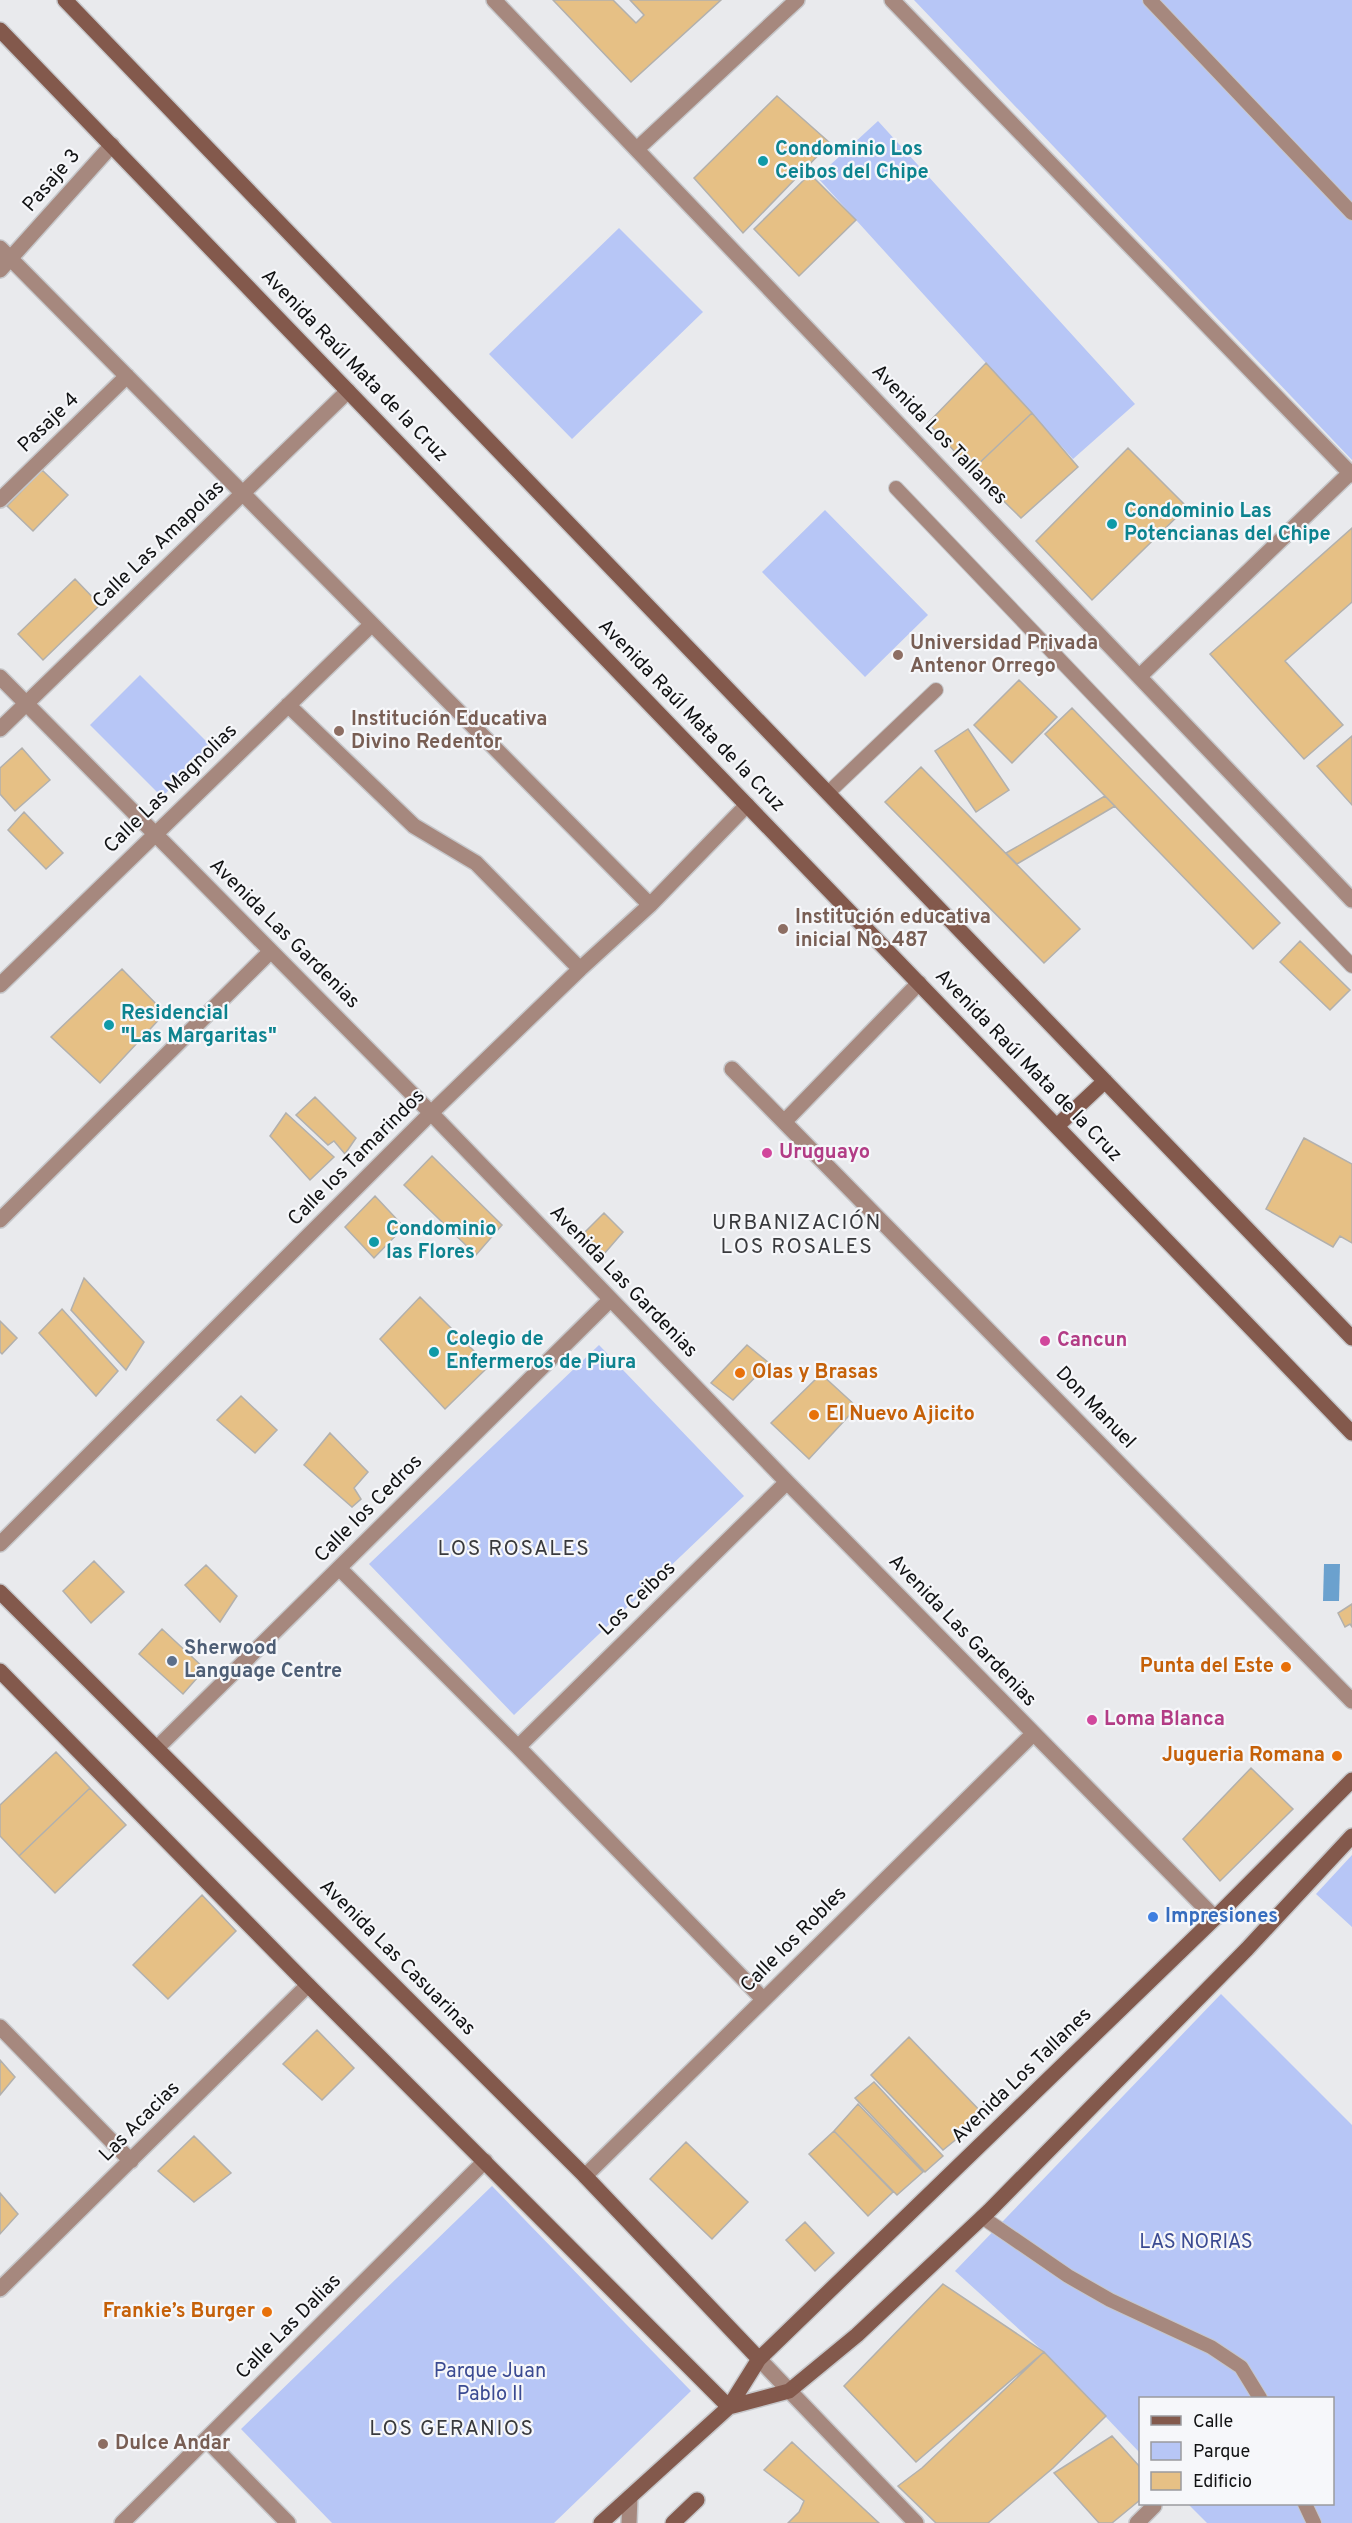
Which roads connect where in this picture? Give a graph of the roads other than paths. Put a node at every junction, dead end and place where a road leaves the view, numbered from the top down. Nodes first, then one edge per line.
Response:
1 (65, 0) edge
2 (494, 0) edge
3 (797, 0) edge
4 (892, 0) edge
5 (1150, 0) edge
6 (3, 38) edge
7 (112, 145) junction
8 (637, 149) junction
9 (1352, 213) edge
10 (0, 248) edge
11 (12, 259) junction
12 (0, 270) edge
13 (127, 376) junction
14 (348, 391) junction
15 (1351, 474) edge
16 (896, 488) dead end
17 (243, 493) junction
18 (0, 500) edge
19 (372, 624) junction
20 (1140, 676) junction
21 (0, 677) edge
22 (936, 690) dead end
23 (27, 704) junction
24 (288, 705) junction
25 (0, 729) edge
26 (828, 793) junction
27 (747, 804) junction
28 (156, 833) junction
29 (1352, 900) edge
30 (650, 905) junction
31 (271, 951) junction
32 (1352, 966) edge
33 (580, 969) junction
34 (919, 983) junction
35 (0, 985) edge
36 (732, 1069) dead end
37 (1106, 1081) junction
38 (431, 1113) junction
39 (785, 1121) junction
40 (1056, 1126) junction
41 (0, 1220) edge
42 (610, 1300) junction
43 (1352, 1338) edge
44 (1352, 1433) edge
45 (787, 1482) junction
46 (0, 1544) edge
47 (339, 1569) junction
48 (0, 1592) edge
49 (0, 1671) edge
50 (1352, 1701) edge
51 (1033, 1734) junction
52 (518, 1747) junction
53 (157, 1749) junction
54 (1352, 1780) edge
55 (1352, 1836) edge
56 (1215, 1918) junction
57 (308, 1985) junction
58 (763, 1999) junction
59 (0, 2027) edge
60 (131, 2161) junction
61 (485, 2161) junction
62 (585, 2176) junction
63 (982, 2217) junction
64 (0, 2289) edge
65 (759, 2360) junction
66 (789, 2391) junction
67 (1259, 2397) edge
68 (729, 2407) junction
69 (207, 2440) junction
70 (630, 2497) junction
71 (697, 2500) dead end
72 (1305, 2505) edge
73 (1154, 2506) dead end
74 (122, 2523) edge
75 (288, 2523) edge
76 (601, 2523) edge
77 (629, 2523) edge
78 (673, 2523) edge
79 (916, 2523) edge
80 (1137, 2523) edge
81 (1314, 2523) edge

1 - 26 main road
2 - 8 street, Avenida Los Tallanes
3 - 8 street
4 - 15 street
5 - 9 lane
6 - 7 main road, Avenida Raúl Mata de la Cruz
7 - 11 street, Pasaje 3
7 - 14 main road, Avenida Raúl Mata de la Cruz
8 - 20 street, Avenida Los Tallanes
10 - 11 street
11 - 12 street, Pasaje 3
11 - 13 street
13 - 17 street
13 - 18 street, Pasaje 4
14 - 17 street, Calle Las Amapolas
14 - 27 main road, Avenida Raúl Mata de la Cruz
15 - 20 street
16 - 32 lane
17 - 19 street
17 - 23 street, Calle Las Amapolas
19 - 24 street, Calle Las Magnolias
19 - 30 street
20 - 29 street, Avenida Los Tallanes
21 - 23 street, Avenida Las Gardenias
22 - 26 lane
23 - 25 street, Calle Las Amapolas
23 - 28 street, Avenida Las Gardenias
24 - 28 street, Calle Las Magnolias
24 - 33 street
26 - 37 main road
27 - 30 street, Calle los Tamarindos
27 - 34 main road, Avenida Raúl Mata de la Cruz
28 - 31 street, Avenida Las Gardenias
28 - 35 street, Calle Las Magnolias
30 - 33 street, Calle los Tamarindos
31 - 38 street, Avenida Las Gardenias
31 - 41 street
33 - 38 street, Calle los Tamarindos
34 - 39 street
34 - 40 main road, Avenida Raúl Mata de la Cruz
36 - 39 street, Don Manuel
37 - 40 main road
37 - 43 main road
38 - 42 street, Avenida Las Gardenias
38 - 46 street, Calle los Tamarindos
39 - 50 street, Don Manuel
40 - 44 main road, Avenida Raúl Mata de la Cruz
42 - 45 street, Avenida Las Gardenias
42 - 47 street, Calle los Cedros
45 - 51 street, Avenida Las Gardenias
45 - 52 street, Los Ceibos
47 - 52 street
47 - 53 street, Calle los Cedros
48 - 53 main road, Avenida Las Casuarinas
49 - 57 main road
51 - 56 street, Avenida Las Gardenias
51 - 58 street, Calle los Robles
52 - 58 street
53 - 62 main road, Avenida Las Casuarinas
54 - 56 main road, Avenida Los Tallanes
55 - 63 main road, Avenida Los Tallanes
56 - 65 main road, Avenida Los Tallanes
57 - 60 street, Las Acacias
57 - 61 main road
58 - 62 street, Calle los Robles
59 - 60 street
60 - 64 street, Las Acacias
61 - 68 main road
61 - 69 street, Calle Las Dalias
62 - 65 main road, Avenida Las Casuarinas
63 - 66 main road, Avenida Los Tallanes
63 - 67 lane
65 - 66 street
65 - 68 main road, Avenida Los Tallanes
66 - 68 main road, Avenida Los Tallanes
66 - 79 street
68 - 70 main road, Avenida Los Tallanes
69 - 74 street, Calle Las Dalias
69 - 75 street
70 - 76 main road, Avenida Los Tallanes
70 - 77 street
71 - 78 main road
72 - 81 lane
73 - 80 street

